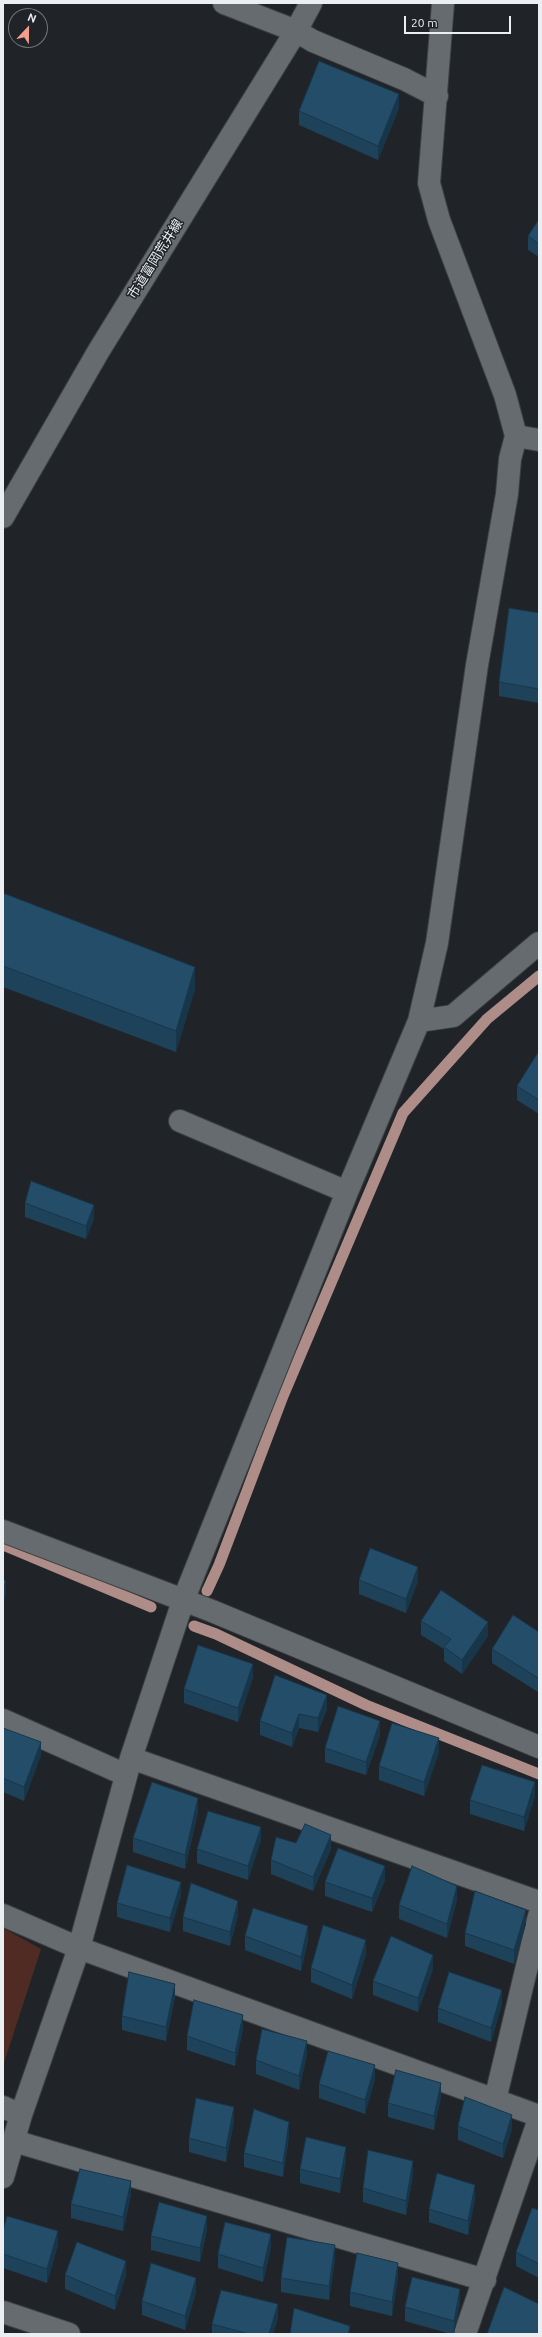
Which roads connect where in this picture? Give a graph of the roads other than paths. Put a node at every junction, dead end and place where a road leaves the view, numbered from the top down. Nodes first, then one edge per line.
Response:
1 (224, 3) edge
2 (311, 3) edge
3 (443, 3) edge
4 (296, 31) junction
5 (437, 96) junction
6 (516, 436) junction
7 (539, 440) edge
8 (3, 517) edge
9 (539, 943) edge
10 (419, 1021) junction
11 (180, 1121) dead end
12 (347, 1192) junction
13 (3, 1531) edge
14 (183, 1601) junction
15 (3, 1720) edge
16 (539, 1746) edge
17 (128, 1766) junction
18 (539, 1902) edge
19 (3, 1915) edge
20 (539, 1916) edge
21 (79, 1948) junction
22 (495, 2100) junction
23 (12, 2111) edge
24 (539, 2118) edge
25 (14, 2141) junction
26 (3, 2177) edge
27 (485, 2280) junction
28 (3, 2312) edge
29 (69, 2334) edge
30 (465, 2334) edge

1 - 4 street
2 - 4 street, 市道富岡荒井線
3 - 5 street
4 - 5 street
4 - 8 street, 市道富岡荒井線
5 - 6 street
6 - 7 street
6 - 10 street
9 - 10 street
10 - 12 street
11 - 12 street
12 - 14 street
13 - 14 street
14 - 16 street
14 - 17 street
15 - 17 street
17 - 18 street
17 - 21 street
19 - 21 street
20 - 22 street
21 - 22 street
21 - 23 street
22 - 24 street
23 - 25 street
24 - 27 street
25 - 26 street
25 - 27 street
27 - 30 street
28 - 29 street

